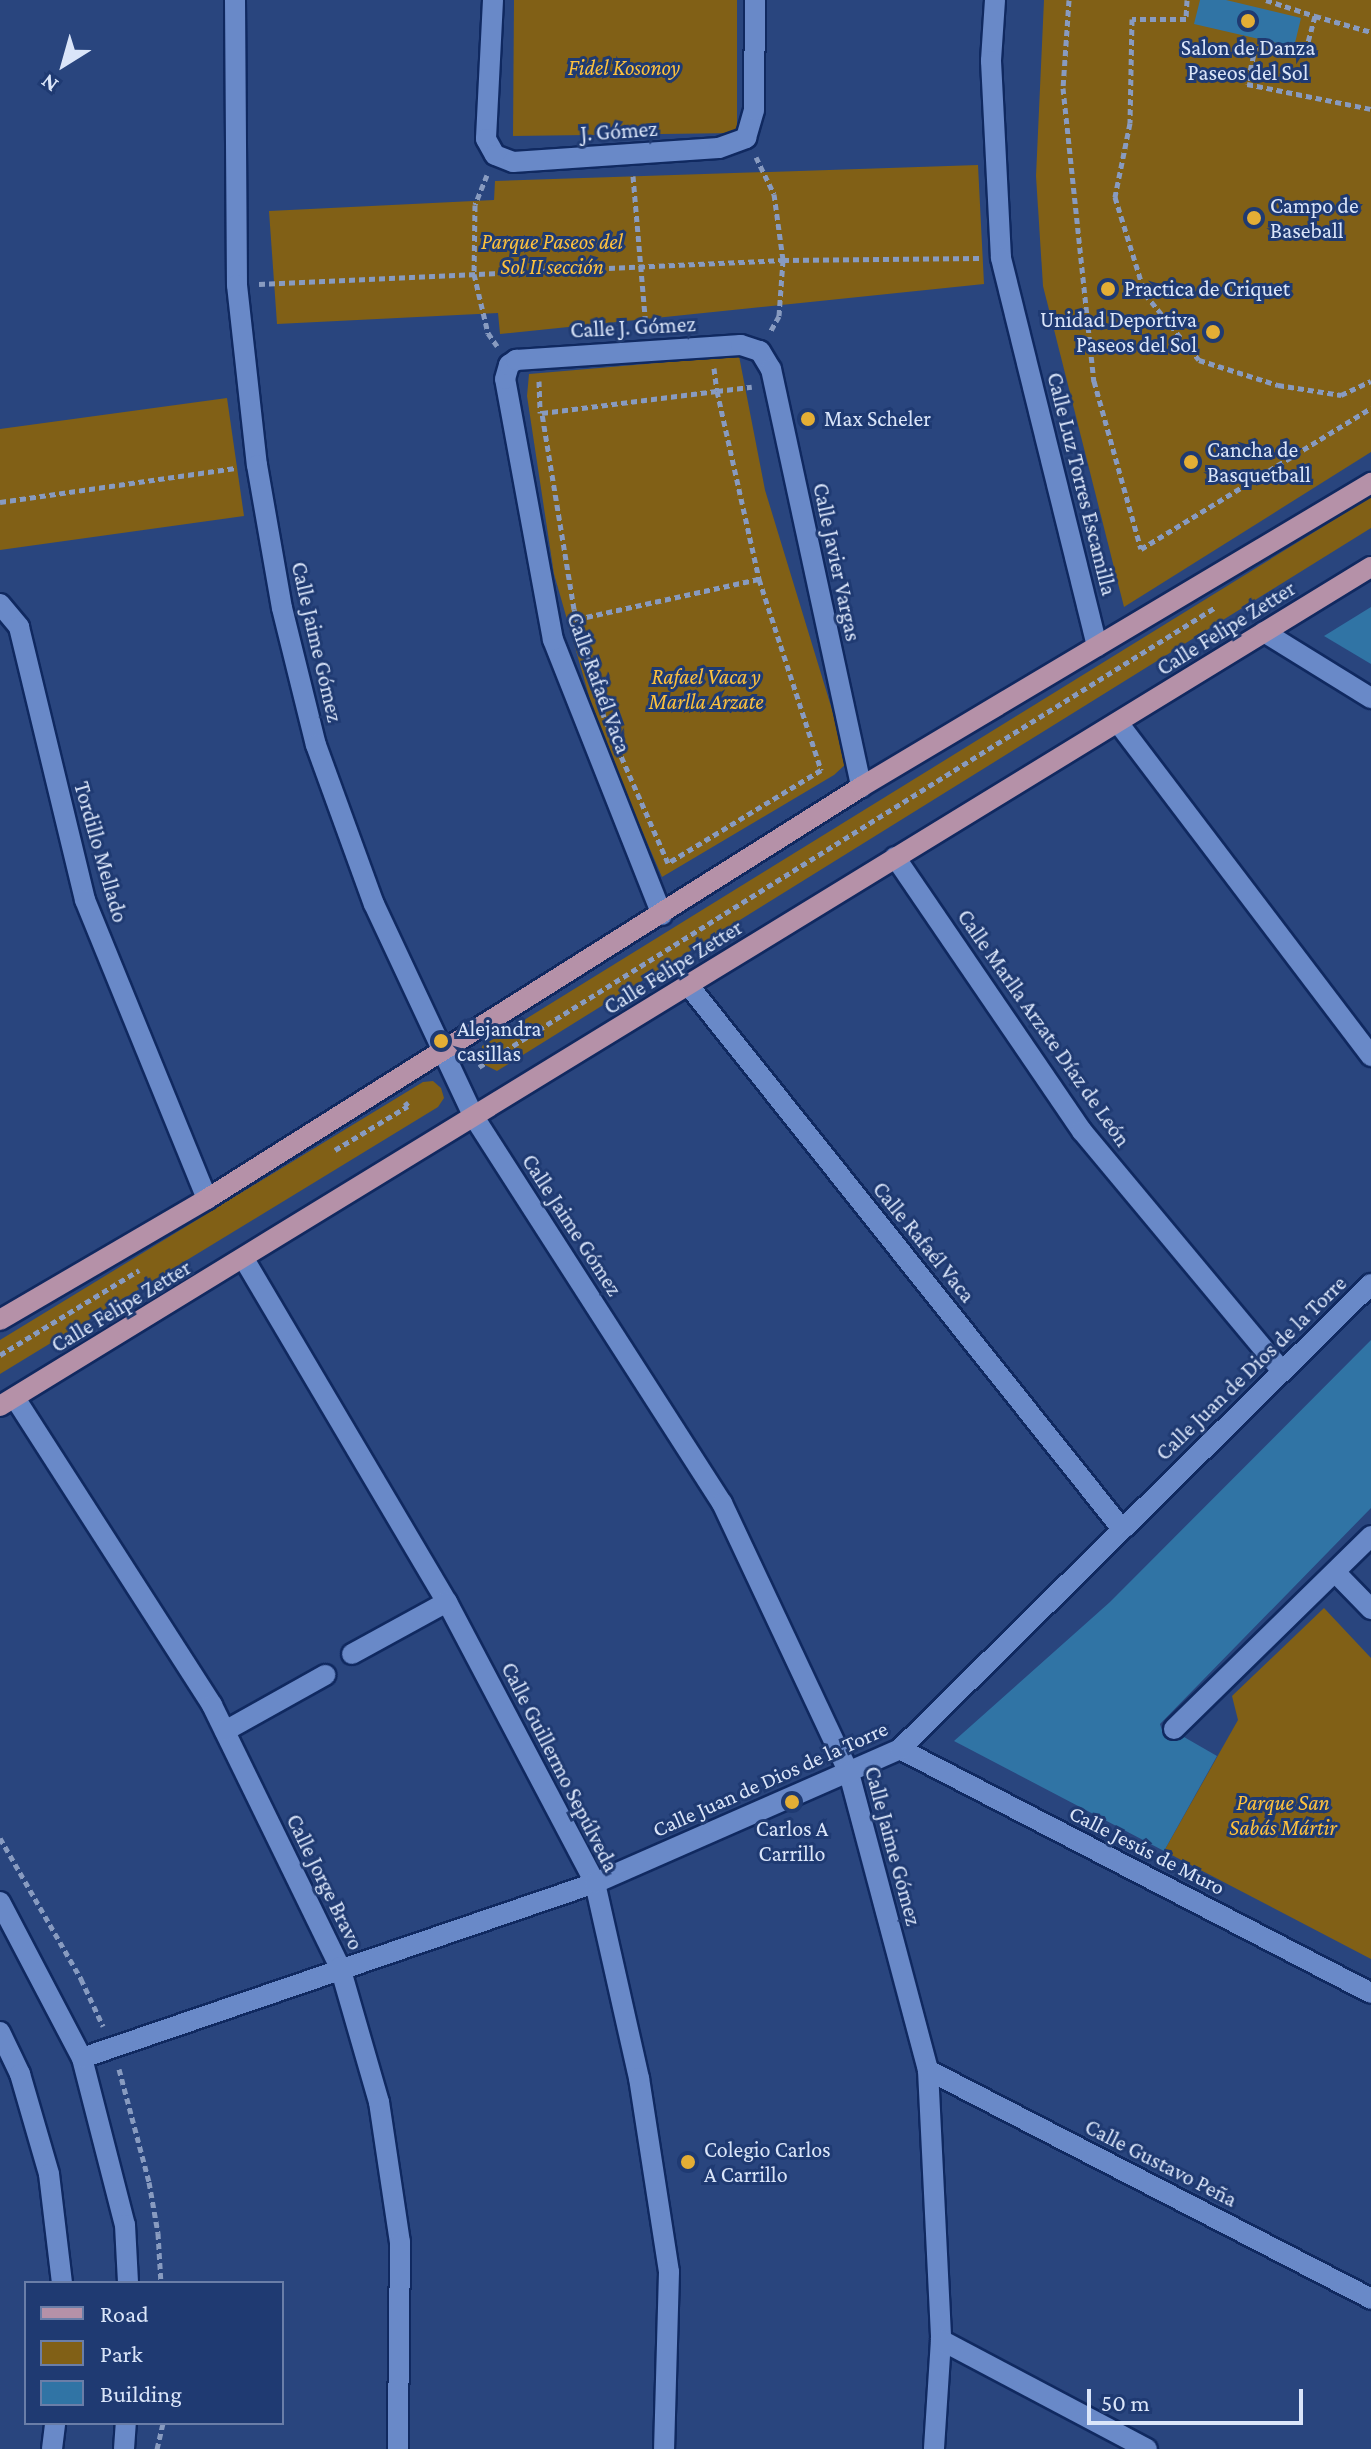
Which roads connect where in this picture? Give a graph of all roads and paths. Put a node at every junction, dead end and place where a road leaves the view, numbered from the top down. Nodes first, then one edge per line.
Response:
1 (235, 0) edge
2 (493, 0) edge
3 (755, 0) edge
4 (995, 0) edge
5 (1069, 0) edge
6 (1187, 0) edge
7 (1266, 0) edge
8 (1315, 16) junction
9 (1371, 32) edge
10 (1371, 109) edge
11 (746, 138) junction
12 (631, 154) junction
13 (495, 155) junction
14 (1001, 258) junction
15 (783, 260) junction
16 (641, 266) junction
17 (474, 274) junction
18 (237, 285) junction
19 (711, 347) junction
20 (648, 350) junction
21 (760, 351) junction
22 (509, 365) junction
23 (1371, 381) edge
24 (774, 384) junction
25 (717, 391) junction
26 (1371, 408) edge
27 (257, 465) junction
28 (1371, 483) edge
29 (0, 502) edge
30 (1371, 567) edge
31 (759, 579) junction
32 (1222, 603) dead end
33 (0, 604) edge
34 (577, 619) junction
35 (1264, 632) junction
36 (1097, 646) junction
37 (1371, 698) edge
38 (1119, 724) junction
39 (861, 787) junction
40 (895, 857) junction
41 (662, 915) junction
42 (689, 986) junction
43 (441, 1050) junction
44 (1371, 1056) edge
45 (479, 1067) dead end
46 (474, 1117) junction
47 (207, 1199) junction
48 (244, 1259) junction
49 (1371, 1284) edge
50 (0, 1320) edge
51 (1281, 1370) junction
52 (8, 1402) edge
53 (1122, 1529) junction
54 (1371, 1536) edge
55 (1335, 1572) junction
56 (447, 1602) junction
57 (1371, 1609) edge
58 (352, 1654) dead end
59 (325, 1675) dead end
60 (1174, 1729) dead end
61 (225, 1731) junction
62 (900, 1749) junction
63 (849, 1773) junction
64 (595, 1883) junction
65 (0, 1902) edge
66 (340, 1967) junction
67 (1371, 1993) edge
68 (0, 2032) edge
69 (82, 2058) junction
70 (928, 2070) junction
71 (62, 2281) edge
72 (128, 2281) edge
73 (1371, 2299) edge
74 (941, 2340) junction
75 (55, 2425) edge
76 (126, 2425) edge
77 (163, 2425) edge
78 (52, 2449) edge
79 (124, 2449) edge
80 (157, 2449) edge
81 (398, 2449) edge
82 (664, 2449) edge
83 (934, 2449) edge
84 (1147, 2449) edge

1 - 18 street, Calle Jaime Gómez
2 - 13 street
3 - 11 street
4 - 14 street, Calle Luz Torres Escamilla
5 - 26 path
6 - 23 path
7 - 8 path
8 - 9 path
8 - 10 path
11 - 12 street, J. Gómez
11 - 15 path
12 - 13 street, J. Gómez
12 - 16 path
13 - 17 path
14 - 15 path
14 - 36 street, Calle Luz Torres Escamilla
15 - 16 path
15 - 21 path
16 - 17 path
16 - 20 path
17 - 18 path
17 - 22 path
18 - 27 street, Calle Jaime Gómez
19 - 20 street, Calle J. Gómez
19 - 21 street, Calle J. Gómez
19 - 25 path
20 - 22 street, Calle J. Gómez
21 - 24 street, Calle Javier Vargas
22 - 41 street, Calle Rafaél Vaca
24 - 25 path
24 - 39 street, Calle Javier Vargas
25 - 31 path
25 - 34 path
27 - 29 path
27 - 43 street, Calle Jaime Gómez
28 - 36 main road
30 - 35 main road, Calle Felipe Zetter
31 - 34 path
31 - 34 path
32 - 45 path
33 - 47 street, Tordillo Mellado
35 - 37 street
35 - 38 main road, Calle Felipe Zetter
36 - 39 main road
38 - 40 main road, Calle Felipe Zetter
38 - 44 street
39 - 41 main road
40 - 42 main road, Calle Felipe Zetter
40 - 51 street, Calle Marlla Arzate Díaz de León
41 - 43 main road
42 - 46 main road, Calle Felipe Zetter
42 - 53 street, Calle Rafaél Vaca
43 - 46 street, Calle Jaime Gómez
43 - 47 main road
46 - 48 main road, Calle Felipe Zetter
46 - 63 street, Calle Jaime Gómez
47 - 50 main road
48 - 52 main road, Calle Felipe Zetter
48 - 56 street, Calle Guillermo Sepúlveda
49 - 51 street, Calle Juan de Dios de la Torre
51 - 53 street, Calle Juan de Dios de la Torre
52 - 61 street, Calle Jorge Bravo
53 - 62 street, Calle Juan de Dios de la Torre
54 - 55 street
55 - 57 street
55 - 60 street
56 - 58 street
56 - 64 street, Calle Guillermo Sepúlveda
59 - 61 street
61 - 66 street, Calle Jorge Bravo
62 - 63 street, Calle Juan de Dios de la Torre
62 - 67 street, Calle Jesús de Muro
63 - 64 street, Calle Juan de Dios de la Torre
63 - 70 street, Calle Jaime Gómez
64 - 66 street, Calle Juan de Dios de la Torre
64 - 82 street, Calle Guillermo Sepúlveda
65 - 69 street
66 - 69 street, Calle Juan de Dios de la Torre
66 - 81 street, Calle Jorge Bravo
68 - 71 street
69 - 72 street
70 - 73 street, Calle Gustavo Peña
70 - 74 street, Calle Jaime Gómez
74 - 83 street, Calle Jaime Gómez
74 - 84 street
75 - 78 street
76 - 79 street
77 - 80 path

